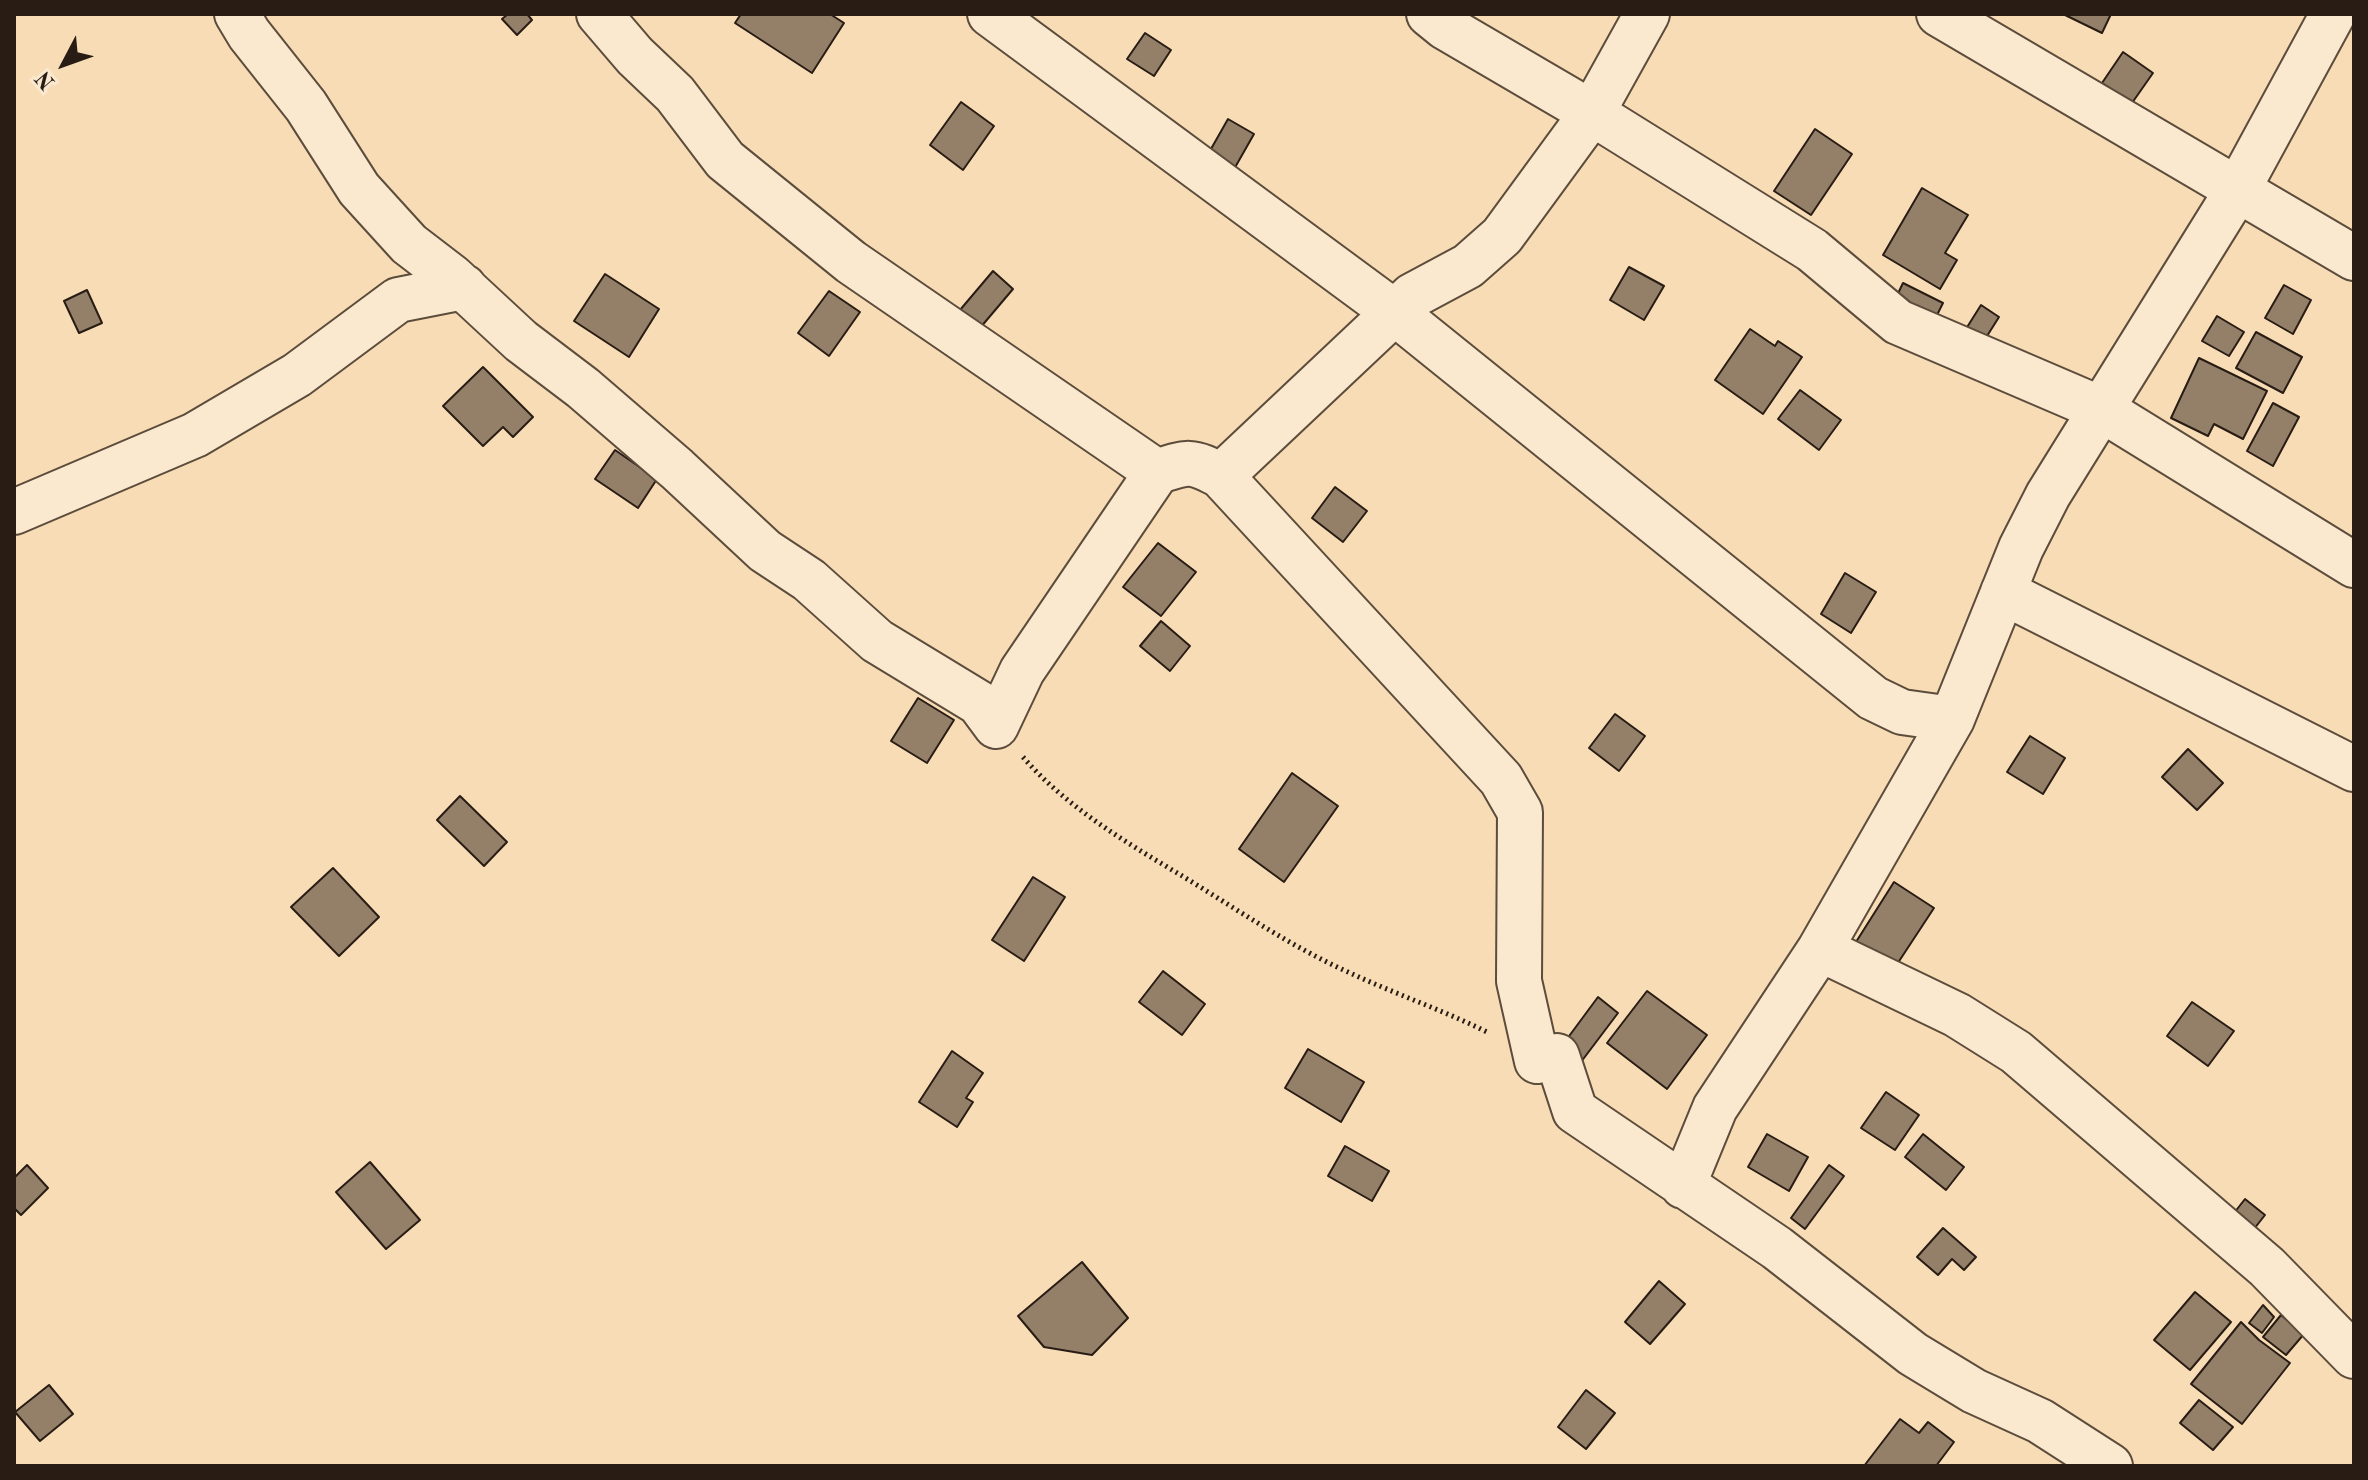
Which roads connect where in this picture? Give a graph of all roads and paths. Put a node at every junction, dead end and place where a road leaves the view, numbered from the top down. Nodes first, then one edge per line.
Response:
1 (237, 14) edge
2 (599, 14) edge
3 (990, 14) edge
4 (1429, 14) edge
5 (1647, 14) edge
6 (1939, 14) edge
7 (2333, 14) edge
8 (1592, 113) junction
9 (2238, 189) junction
10 (2354, 258) edge
11 (464, 287) junction
12 (1394, 312) junction
13 (2101, 409) junction
14 (1157, 472) junction
15 (1221, 476) junction
16 (14, 512) edge
17 (2354, 565) edge
18 (2003, 592) junction
19 (1952, 719) junction
20 (996, 726) junction
21 (2354, 769) edge
22 (1820, 949) junction
23 (1491, 1034) dead end
24 (1683, 1186) junction
25 (2354, 1356) edge
26 (2110, 1466) edge

1 - 11 street
2 - 14 street
3 - 12 street
4 - 8 street
5 - 8 street
6 - 9 street
7 - 9 street
8 - 12 street
8 - 13 street
9 - 10 street
9 - 13 street
11 - 16 street
11 - 20 street
12 - 15 street
12 - 19 street
13 - 17 street
13 - 18 street
14 - 15 street
14 - 20 street
15 - 24 street
18 - 19 street
18 - 21 street
19 - 22 street
20 - 23 path
22 - 24 street
22 - 25 street
24 - 26 street

